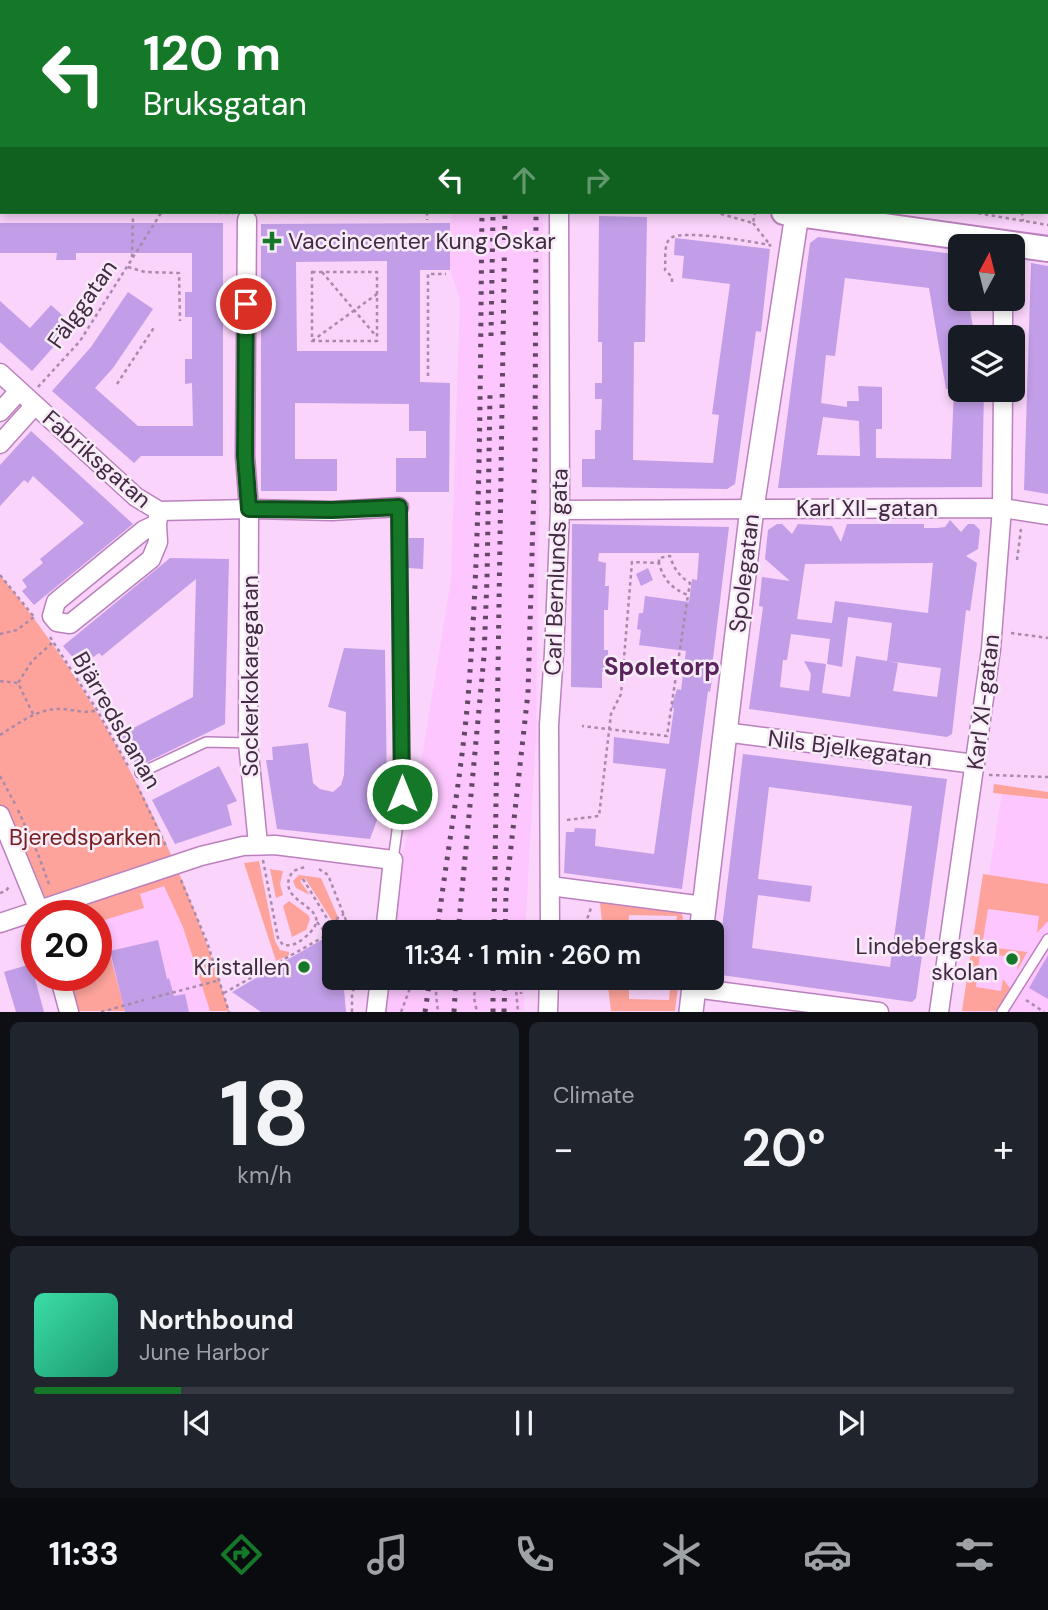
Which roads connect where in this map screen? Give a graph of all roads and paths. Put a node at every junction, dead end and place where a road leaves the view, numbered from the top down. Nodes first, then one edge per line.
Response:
1 (160, 214) edge
2 (202, 214) edge
3 (280, 214) edge
4 (427, 214) edge
5 (559, 214) edge
6 (721, 214) edge
7 (755, 214) edge
8 (790, 214) edge
9 (797, 214) edge
10 (991, 214) edge
11 (1022, 214) edge
12 (244, 215) edge
13 (132, 217) dead end
14 (427, 220) dead end
15 (1023, 221) junction
16 (1048, 225) edge
17 (1048, 249) edge
18 (772, 253) dead end
19 (132, 260) junction
20 (128, 267) junction
21 (322, 272) junction
22 (446, 274) dead end
23 (672, 282) dead end
24 (377, 295) junction
25 (355, 311) junction
26 (180, 321) dead end
27 (155, 326) dead end
28 (377, 337) junction
29 (313, 341) junction
30 (0, 373) edge
31 (428, 376) dead end
32 (117, 384) dead end
33 (27, 398) junction
34 (1003, 402) edge
35 (0, 412) edge
36 (0, 443) edge
37 (399, 507) joint
38 (752, 508) junction
39 (1002, 508) junction
40 (249, 509) junction
41 (560, 510) junction
42 (1048, 514) edge
43 (158, 517) junction
44 (659, 563) junction
45 (0, 575) edge
46 (688, 595) junction
47 (28, 621) dead end
48 (41, 625) dead end
49 (1007, 632) dead end
50 (0, 634) edge
51 (47, 634) dead end
52 (1048, 638) edge
53 (53, 642) junction
54 (0, 681) edge
55 (18, 682) junction
56 (97, 710) junction
57 (33, 715) junction
58 (582, 726) dead end
59 (609, 730) junction
60 (724, 732) junction
61 (0, 735) edge
62 (248, 743) junction
63 (129, 769) dead end
64 (982, 770) junction
65 (137, 775) joint
66 (1048, 777) edge
67 (0, 815) edge
68 (549, 822) junction
69 (258, 844) junction
70 (393, 859) junction
71 (174, 865) junction
72 (303, 879) dead end
73 (19, 882) dead end
74 (550, 886) junction
75 (0, 893) edge
76 (35, 900) edge
77 (76, 900) edge
78 (704, 906) junction
79 (323, 912) junction
80 (344, 914) junction
81 (316, 916) junction
82 (21, 918) edge
83 (328, 920) edge
84 (335, 920) edge
85 (346, 920) edge
86 (386, 920) edge
87 (550, 920) edge
88 (702, 920) edge
89 (317, 922) junction
90 (0, 923) edge
91 (322, 928) edge
92 (322, 938) edge
93 (1047, 944) edge
94 (220, 980) junction
95 (724, 988) edge
96 (353, 990) edge
97 (379, 990) edge
98 (407, 990) edge
99 (437, 990) edge
100 (475, 990) edge
101 (515, 990) edge
102 (520, 990) edge
103 (549, 990) edge
104 (693, 990) edge
105 (63, 991) edge
106 (1014, 992) junction
107 (224, 993) junction
108 (521, 994) dead end
109 (152, 998) dead end
110 (144, 1000) dead end
111 (69, 1012) edge
112 (101, 1012) edge
113 (229, 1012) edge
114 (352, 1012) edge
115 (376, 1012) edge
116 (401, 1012) edge
117 (438, 1012) edge
118 (477, 1012) edge
119 (518, 1012) edge
120 (548, 1012) edge
121 (691, 1012) edge
122 (879, 1012) edge
123 (939, 1012) edge
124 (1002, 1012) edge
125 (1044, 1012) edge

1 - 19 path
2 - 12 path
3 - 12 path
4 - 14 path
5 - 41 street, Carl Bernlunds gata
6 - 7 path
8 - 38 street, Spolegatan
9 - 17 main road
10 - 15 path
11 - 15 path
12 - 40 street, Sockerkokaregatan
13 - 19 path, Fälggatan
15 - 16 path
18 - 23 path
19 - 20 path, Fälggatan
20 - 26 path
20 - 33 path, Fälggatan
21 - 24 path
21 - 25 path
21 - 29 path
22 - 31 path
24 - 25 path
24 - 28 path
25 - 28 path
25 - 29 path
27 - 32 path
28 - 29 path
30 - 33 street, Fabriksgatan
33 - 35 street
33 - 36 street
33 - 43 street, Fabriksgatan
34 - 39 street, Karl XI-gatan
37 - 40 street, Fabriksgatan
37 - 70 lane
38 - 39 street, Karl XII-gatan
38 - 41 street, Karl XII-gatan
38 - 60 street, Spolegatan
39 - 42 street, Karl XII-gatan
39 - 64 street, Karl XI-gatan
40 - 43 street, Fabriksgatan
40 - 62 street, Sockerkokaregatan
41 - 68 street, Carl Bernlunds gata
43 - 43 street
44 - 46 path
44 - 46 path
44 - 59 path
45 - 48 path
46 - 59 path
47 - 50 path
49 - 52 path
51 - 53 path, Bjärredsbanan
53 - 55 path
53 - 56 path, Bjärredsbanan
54 - 55 path
55 - 57 path
56 - 57 path
56 - 63 path, Bjärredsbanan
57 - 61 path
58 - 59 path
59 - 68 path
60 - 64 street, Nils Bjelkegatan
60 - 78 street, Spolegatan
62 - 65 lane
62 - 69 street, Sockerkokaregatan
64 - 66 path
64 - 123 street, Karl XI-gatan
65 - 71 path, Bjärredsbanan
67 - 76 street
68 - 74 street, Carl Bernlunds gata
69 - 70 street
69 - 71 street
69 - 89 path
70 - 86 street
71 - 77 street
71 - 94 path, Bjärredsbanan
72 - 79 path
73 - 75 path
74 - 78 street
74 - 87 street, Carl Bernlunds gata
78 - 88 street, Spolegatan
79 - 81 path
79 - 83 path
80 - 81 path
80 - 84 path
80 - 85 path
81 - 89 path
82 - 90 street
89 - 91 path
92 - 107 path
93 - 106 lane
94 - 107 path, Bjärredsbanan
94 - 109 path
95 - 122 street
96 - 114 path
97 - 115 street
98 - 116 path
99 - 117 path
100 - 118 path
101 - 119 path
102 - 108 path
103 - 120 street
104 - 121 street
105 - 111 street
106 - 124 lane
106 - 125 path
107 - 113 path, Bjärredsbanan
110 - 112 path

